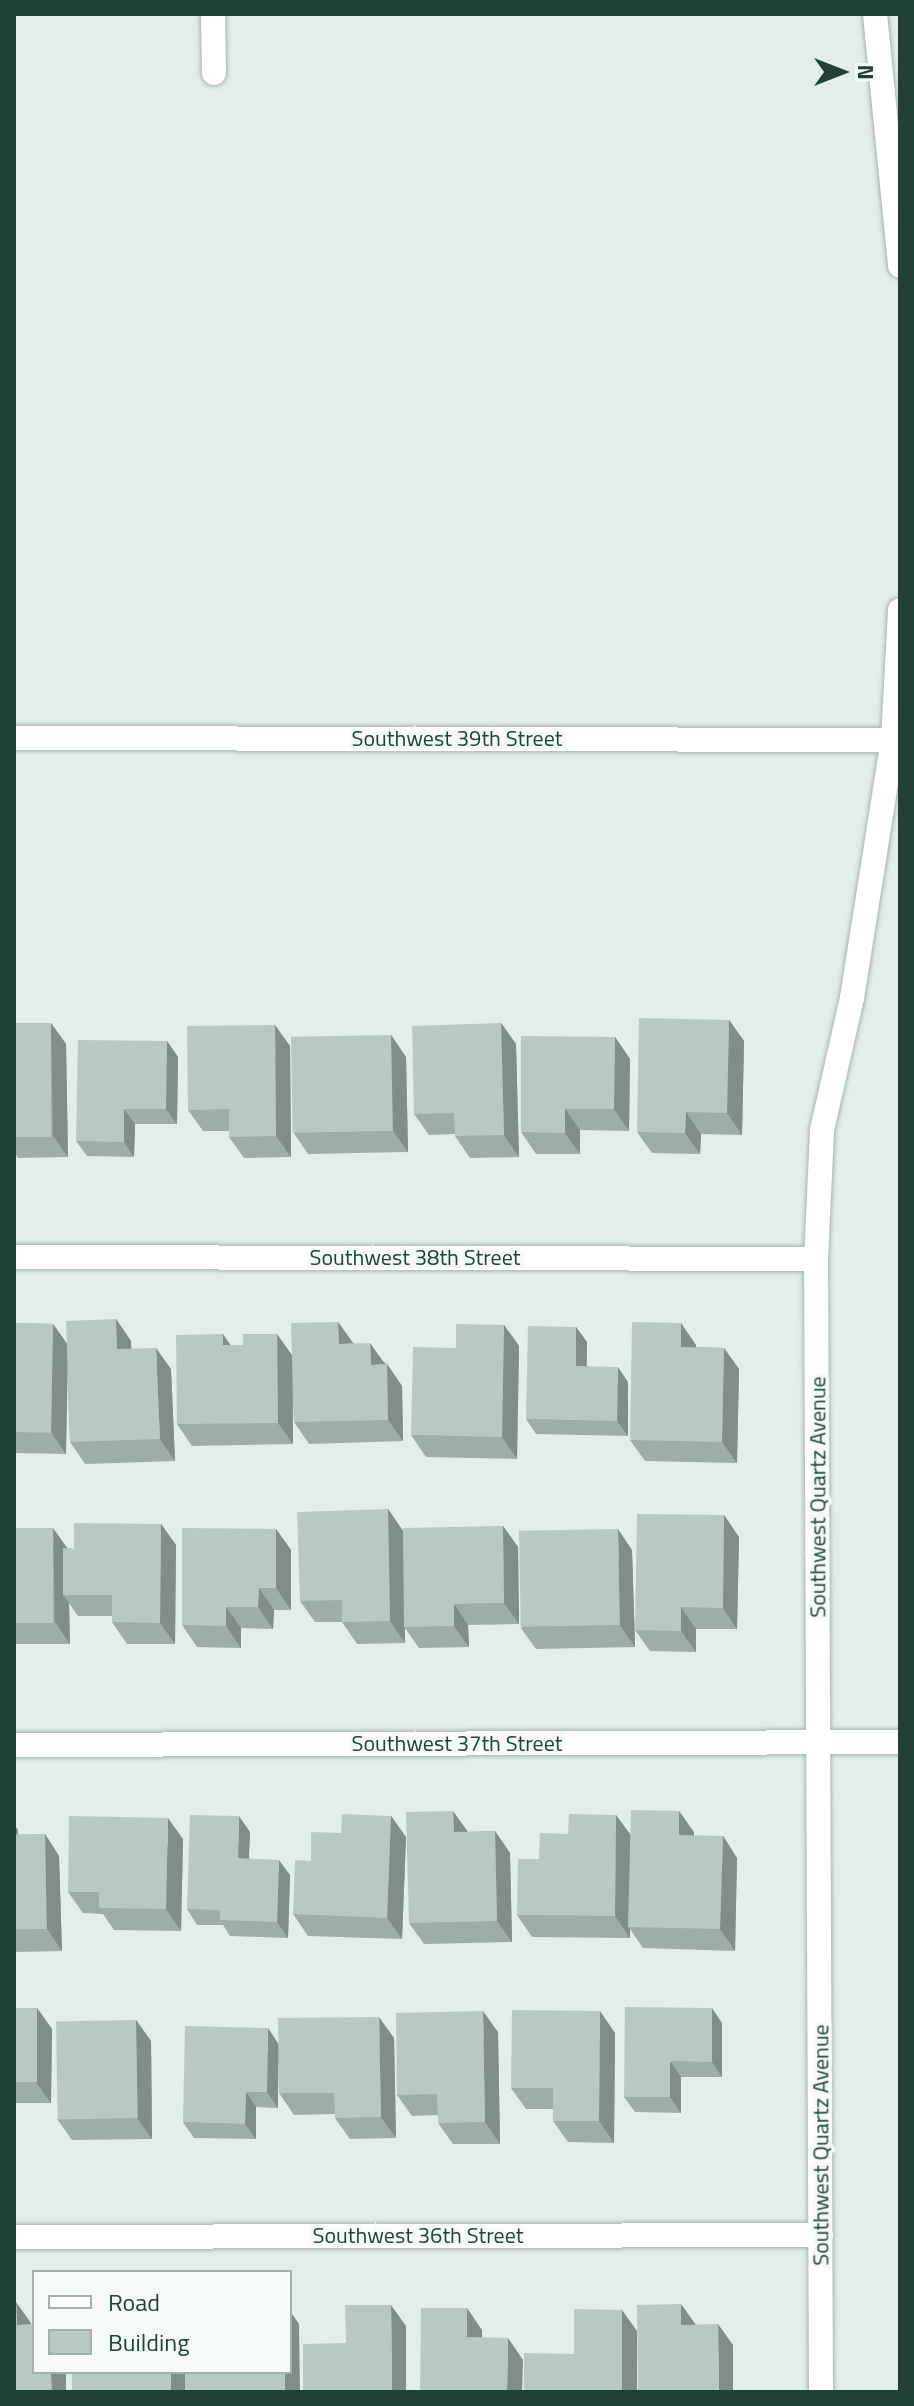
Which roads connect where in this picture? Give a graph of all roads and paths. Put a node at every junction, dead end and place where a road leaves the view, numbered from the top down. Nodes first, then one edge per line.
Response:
1 (213, 14) edge
2 (875, 14) edge
3 (214, 73) dead end
4 (900, 266) edge
5 (900, 610) edge
6 (14, 738) edge
7 (897, 740) edge
8 (14, 1257) edge
9 (816, 1259) junction
10 (900, 1742) edge
11 (819, 1743) junction
12 (14, 1745) edge
13 (821, 2235) junction
14 (14, 2237) edge
15 (821, 2392) edge

1 - 3 street
2 - 4 street
5 - 7 street, Southwest Quartz Avenue
6 - 7 street, Southwest 39th Street
7 - 9 street, Southwest Quartz Avenue
8 - 9 street, Southwest 38th Street
9 - 11 street, Southwest Quartz Avenue
10 - 11 street, Southwest 37th Street
11 - 12 street, Southwest 37th Street
11 - 13 street, Southwest Quartz Avenue
13 - 14 street, Southwest 36th Street
13 - 15 street, Southwest Quartz Avenue

